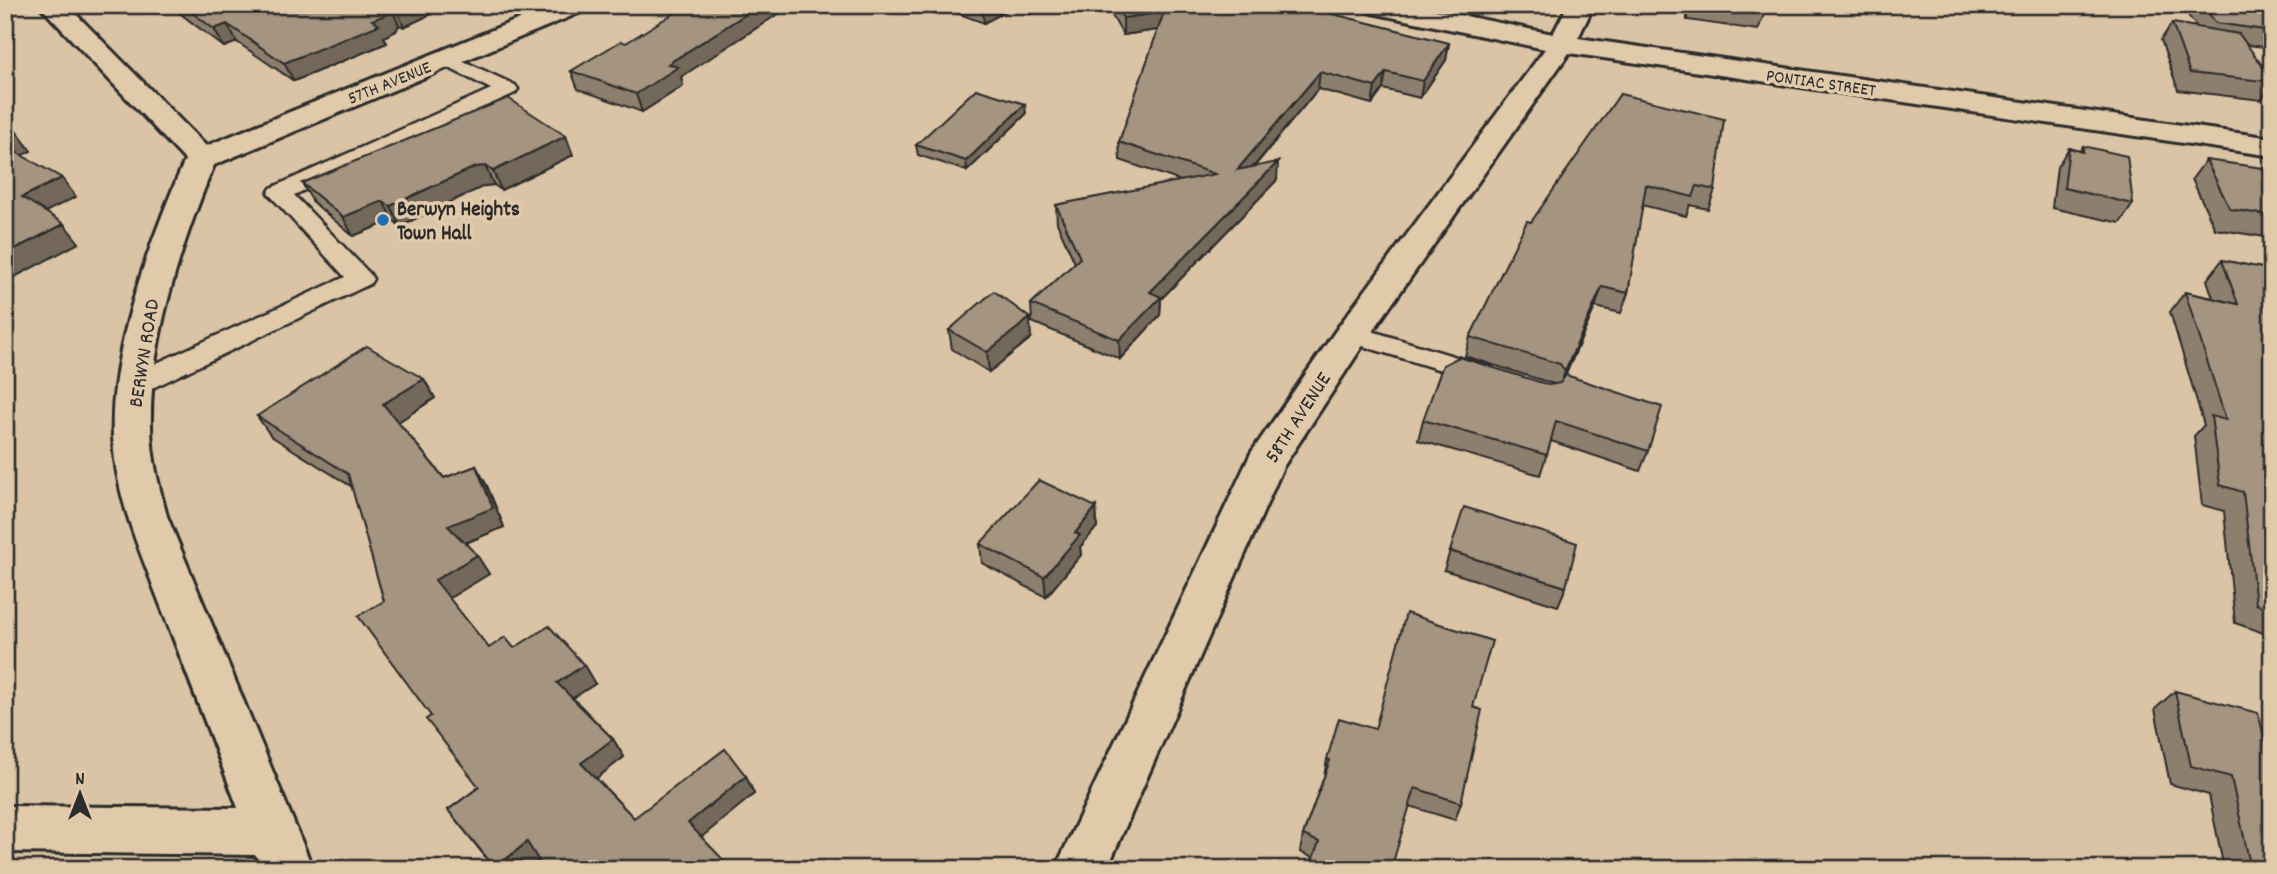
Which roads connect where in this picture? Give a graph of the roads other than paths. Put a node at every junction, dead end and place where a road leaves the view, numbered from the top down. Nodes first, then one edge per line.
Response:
1 (52, 5) edge
2 (577, 5) edge
3 (1372, 5) edge
4 (1581, 5) edge
5 (1562, 44) junction
6 (446, 59) junction
7 (2272, 147) edge
8 (201, 159) junction
9 (1352, 334) junction
10 (1504, 381) edge
11 (134, 385) junction
12 (5, 829) edge
13 (279, 850) edge
14 (1081, 869) edge

1 - 8 street
2 - 6 street, 57TH AVENUE
3 - 5 street, PONTIAC STREET
4 - 5 street, 58TH AVENUE
5 - 7 street, PONTIAC STREET
5 - 9 street, 58TH AVENUE
6 - 8 street, 57TH AVENUE
6 - 11 lane
8 - 11 street, BERWYN ROAD
9 - 10 lane
9 - 14 street, 58TH AVENUE
11 - 13 street, BERWYN ROAD
12 - 13 street

